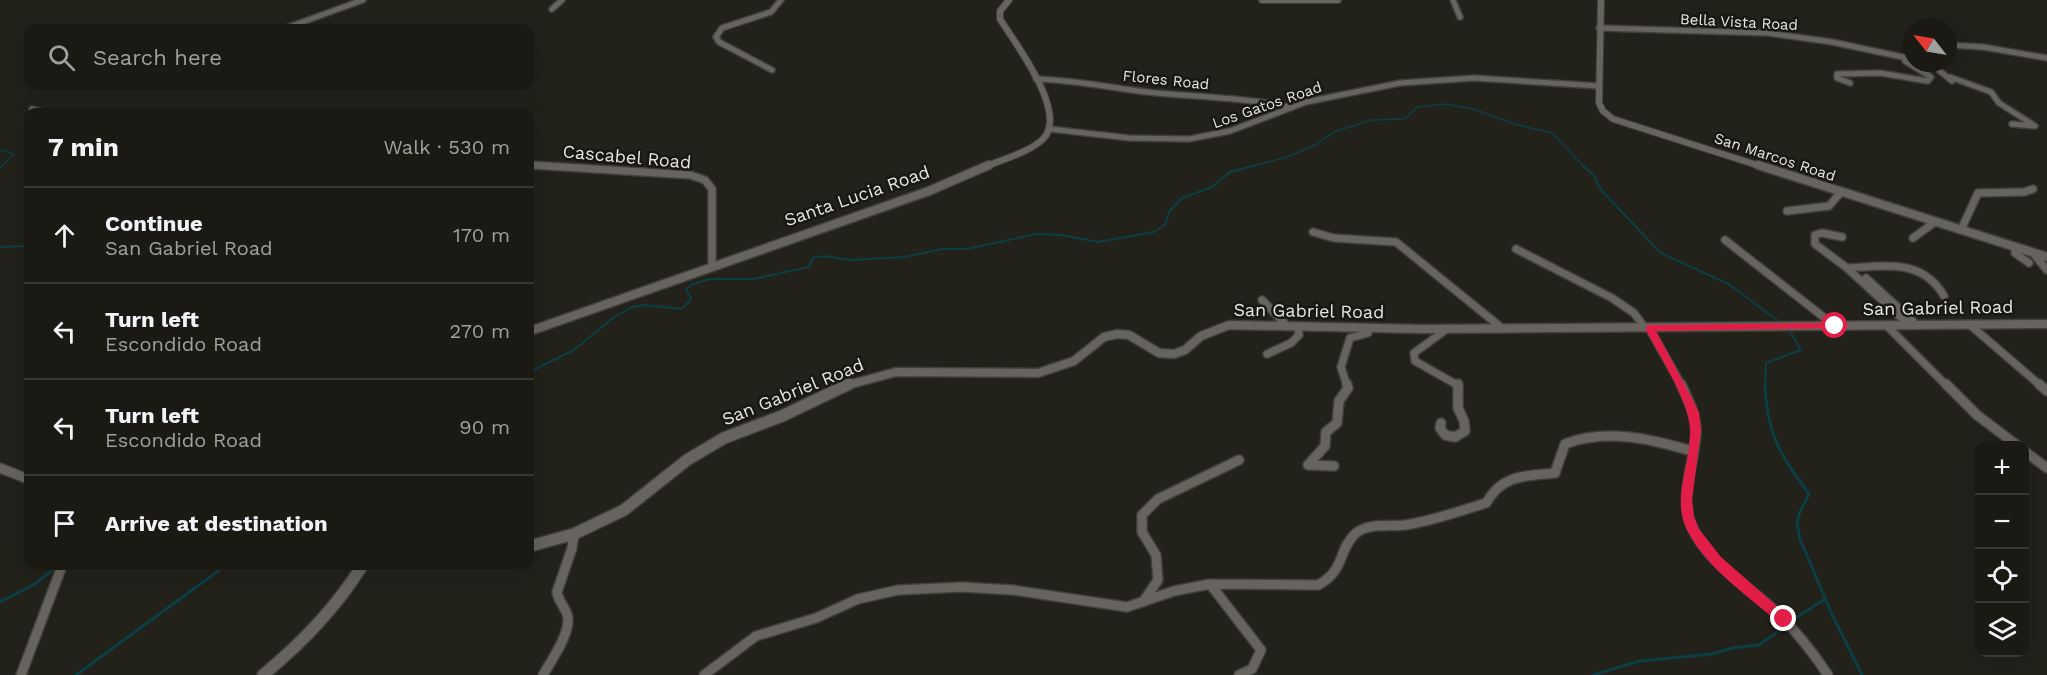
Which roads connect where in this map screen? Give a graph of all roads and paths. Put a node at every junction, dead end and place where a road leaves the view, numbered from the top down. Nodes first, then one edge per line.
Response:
1 (363, 0) edge
2 (562, 0) edge
3 (781, 0) edge
4 (1009, 0) edge
5 (1262, 0) edge
6 (1338, 0) edge
7 (1453, 0) edge
8 (1601, 0) edge
9 (552, 9) dead end
10 (1460, 17) dead end
11 (297, 24) edge
12 (1599, 28) junction
13 (1957, 45) edge
14 (2047, 58) edge
15 (1901, 59) joint
16 (771, 70) dead end
17 (1943, 72) edge
18 (1950, 77) junction
19 (1035, 79) junction
20 (1850, 82) dead end
21 (1954, 84) dead end
22 (1599, 86) junction
23 (1293, 106) junction
24 (2012, 124) dead end
25 (1050, 129) junction
26 (534, 165) edge
27 (2033, 189) dead end
28 (1842, 192) junction
29 (1787, 211) dead end
30 (1935, 222) junction
31 (1960, 230) junction
32 (1313, 232) dead end
33 (1842, 237) dead end
34 (1913, 238) dead end
35 (1725, 240) dead end
36 (2015, 247) junction
37 (1516, 249) dead end
38 (2033, 253) junction
39 (2047, 257) edge
40 (2029, 263) dead end
41 (712, 266) junction
42 (1847, 268) junction
43 (2047, 270) edge
44 (1866, 278) dead end
45 (1944, 296) dead end
46 (1262, 300) dead end
47 (2047, 324) edge
48 (1913, 325) junction
49 (1970, 325) junction
50 (1287, 326) junction
51 (1835, 326) junction
52 (1887, 326) junction
53 (1298, 327) junction
54 (1369, 328) junction
55 (1647, 328) junction
56 (1447, 329) junction
57 (1503, 329) junction
58 (534, 330) edge
59 (1267, 354) dead end
60 (2047, 391) edge
61 (1441, 423) dead end
62 (2011, 441) edge
63 (1692, 451) junction
64 (2029, 454) edge
65 (1239, 460) dead end
66 (1334, 466) dead end
67 (0, 468) edge
68 (2047, 468) edge
69 (24, 477) edge
70 (574, 534) junction
71 (534, 545) edge
72 (60, 570) edge
73 (359, 570) edge
74 (1210, 584) junction
75 (1143, 602) junction
76 (21, 675) edge
77 (262, 675) edge
78 (543, 675) edge
79 (704, 675) edge
80 (1239, 675) edge
81 (1828, 675) edge

1 - 11 street
2 - 9 street
3 - 16 street
4 - 19 street
5 - 6 street
7 - 10 street
8 - 12 street, San Marcos Road
12 - 15 street, Bella Vista Road
12 - 22 street, San Marcos Road
13 - 14 street
15 - 20 street
17 - 18 street
18 - 21 street
18 - 24 street
19 - 23 street, Flores Road
19 - 25 street
22 - 23 street, Los Gatos Road
22 - 28 street, San Marcos Road
23 - 25 street, Los Gatos Road
25 - 41 street, Santa Lucia Road
26 - 41 street, Cascabel Road
27 - 31 street
28 - 29 street
28 - 30 street, San Marcos Road
30 - 31 street, San Marcos Road
30 - 34 street
31 - 36 street, San Marcos Road
32 - 57 street
33 - 42 street
35 - 51 street
36 - 38 street, San Marcos Road
36 - 40 street
37 - 55 street
38 - 39 street, San Marcos Road
38 - 43 street
41 - 58 street, Santa Lucia Road
42 - 45 street
42 - 48 street
44 - 48 street
46 - 50 street
47 - 49 street, San Gabriel Road
48 - 49 street, San Gabriel Road
48 - 52 street, San Gabriel Road
49 - 60 street
50 - 53 street, San Gabriel Road
50 - 70 street, San Gabriel Road
51 - 52 street, San Gabriel Road
51 - 55 street, San Gabriel Road
52 - 62 street
53 - 54 street, San Gabriel Road
53 - 59 street
54 - 56 street, San Gabriel Road
54 - 66 street
55 - 57 street, San Gabriel Road
55 - 63 street
56 - 57 street, San Gabriel Road
56 - 61 street
63 - 74 street
63 - 81 street
64 - 68 street
65 - 75 street
67 - 69 street
70 - 71 street, San Gabriel Road
70 - 78 street
72 - 76 street
73 - 77 street
74 - 75 street
74 - 80 street
75 - 79 street

